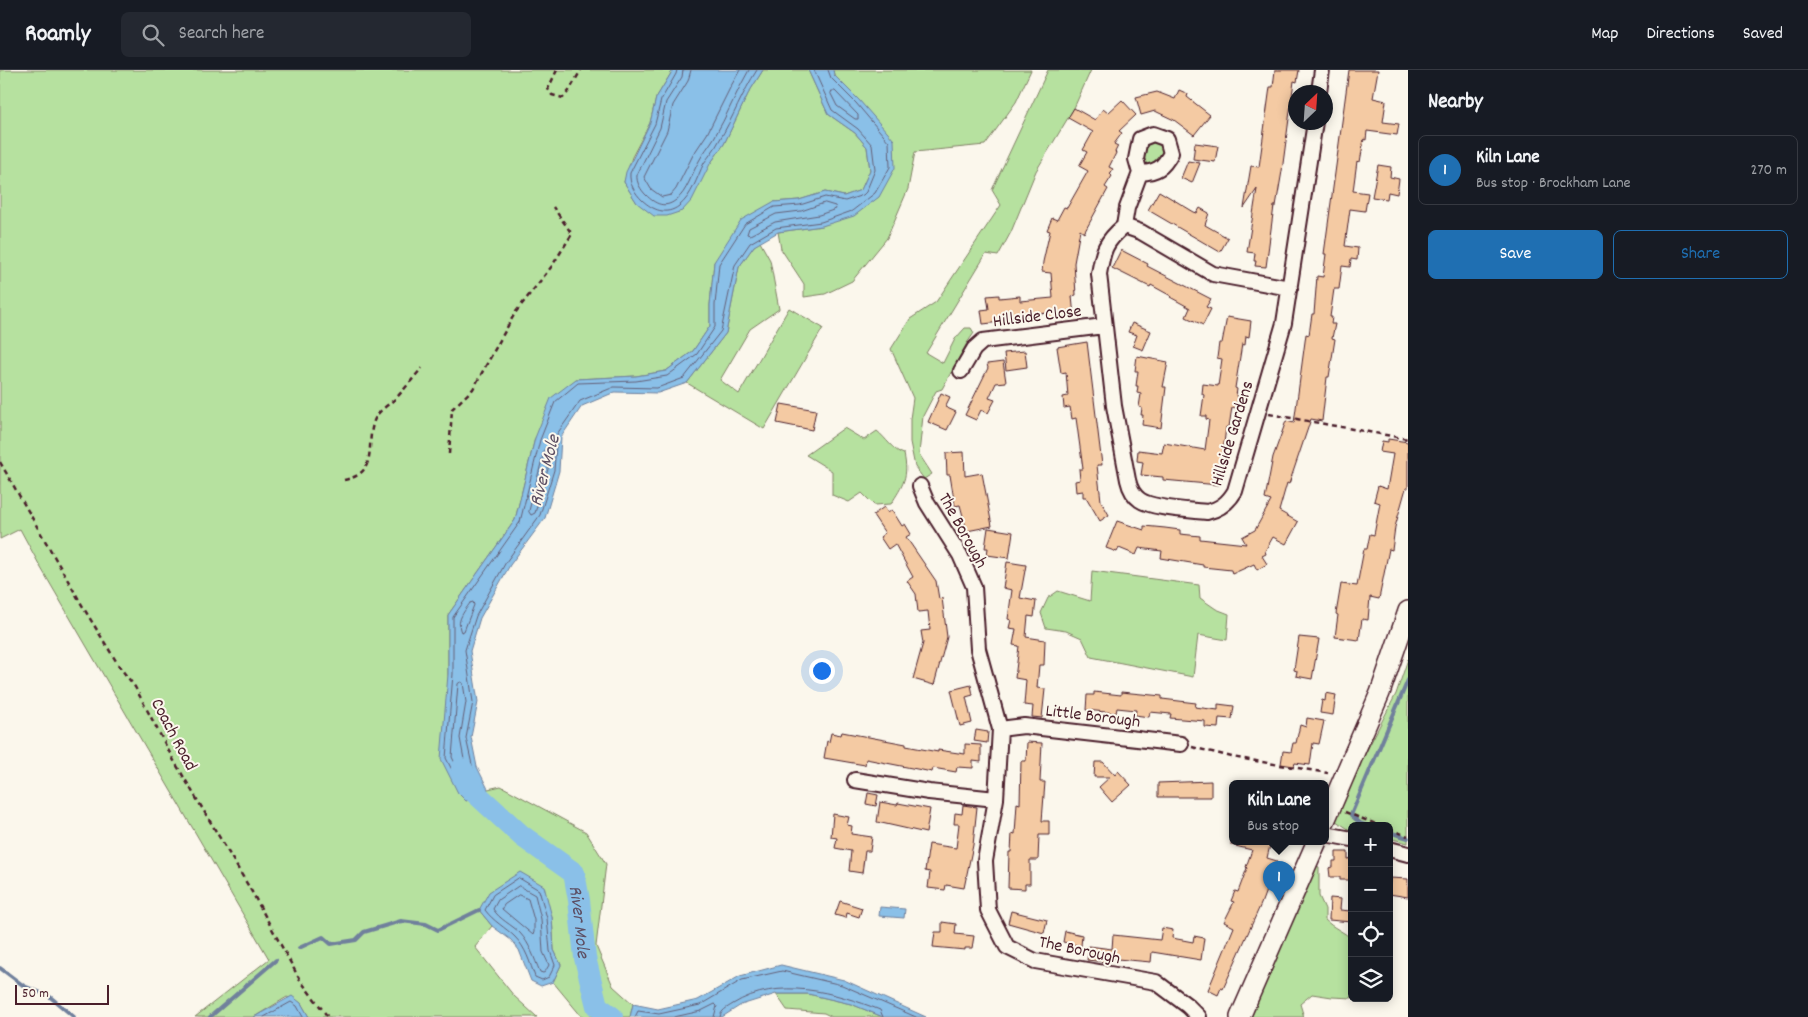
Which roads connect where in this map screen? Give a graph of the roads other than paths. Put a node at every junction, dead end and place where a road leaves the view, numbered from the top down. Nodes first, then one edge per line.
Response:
1 (1322, 70) edge
2 (1320, 85) edge
3 (1314, 130) edge
4 (1140, 173) dead end
5 (1124, 226) junction
6 (1290, 288) junction
7 (1104, 326) junction
8 (961, 371) dead end
9 (920, 486) dead end
10 (1408, 611) edge
11 (1000, 729) junction
12 (1180, 744) road end
13 (855, 780) dead end
14 (996, 799) junction
15 (1329, 811) edge
16 (1329, 835) edge
17 (1348, 838) edge
18 (1315, 845) edge
19 (1393, 850) edge
20 (1408, 854) edge
21 (1199, 1017) edge
22 (1240, 1017) edge

1 - 2 street
3 - 6 street, Hillside Gardens
4 - 5 street, Hillside Gardens
5 - 6 street
5 - 7 street, Hillside Gardens
6 - 7 street, Hillside Gardens
7 - 8 street, Hillside Close
9 - 11 street, The Borough
10 - 15 street
11 - 12 street, Little Borough
11 - 14 street, The Borough
13 - 14 street
14 - 21 street, The Borough
16 - 17 street
18 - 22 street
19 - 20 street

